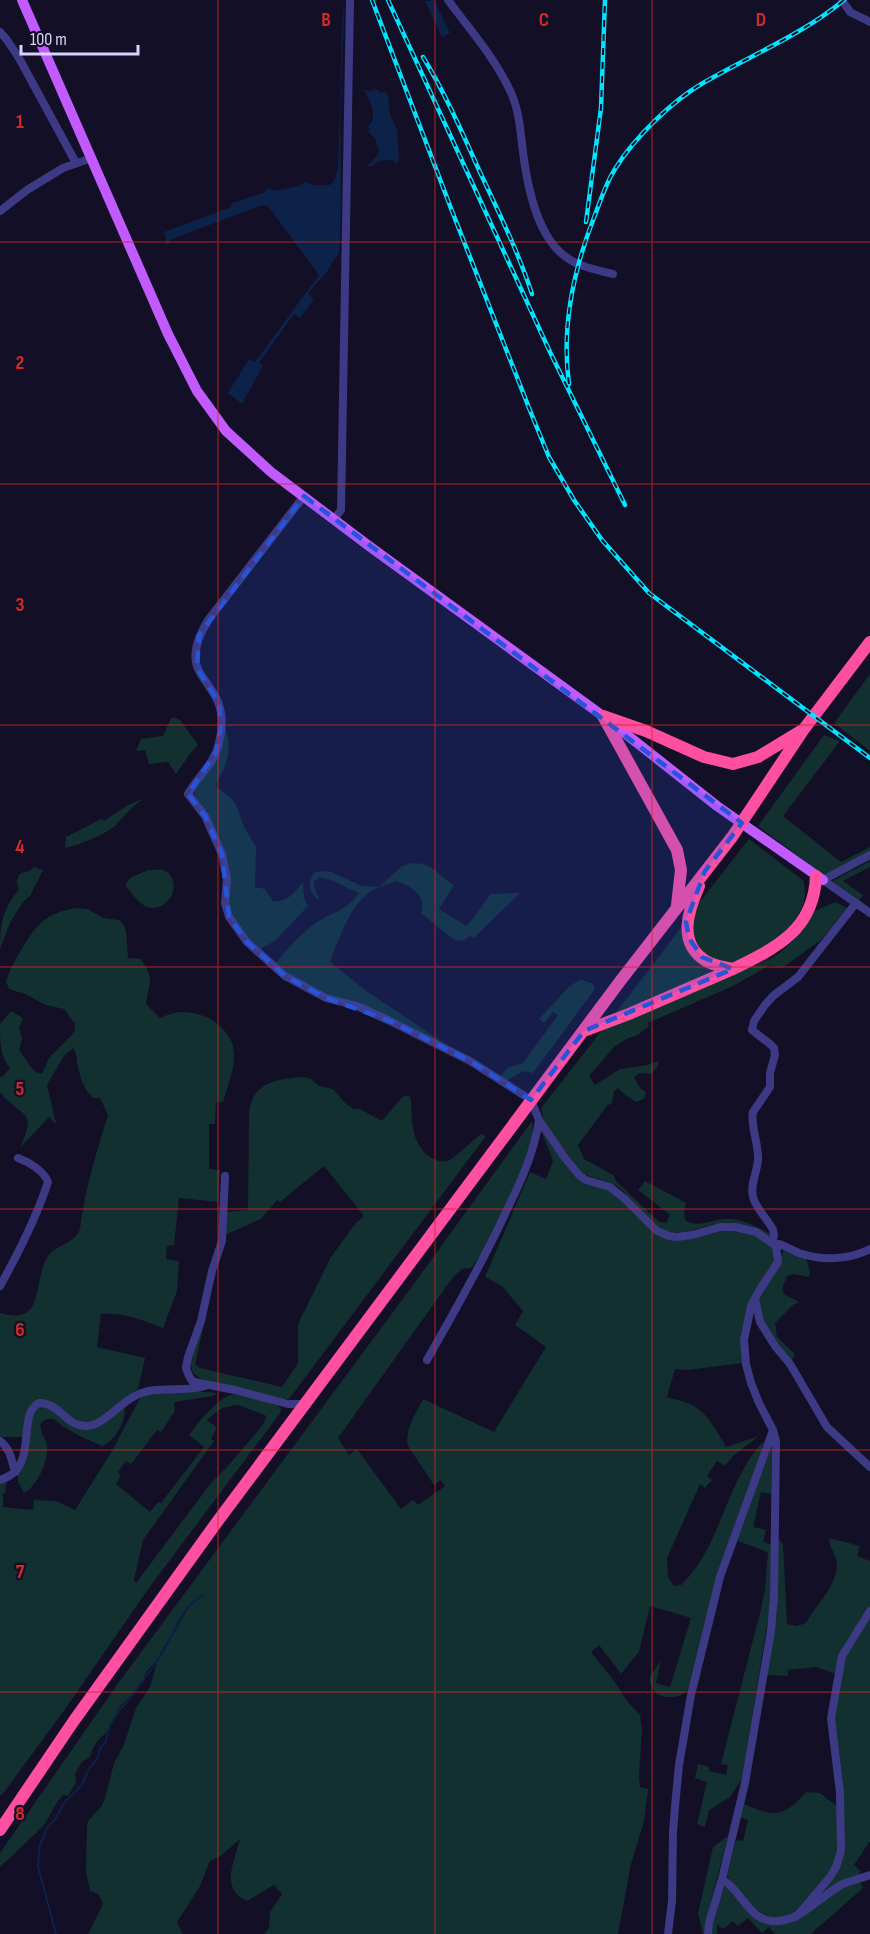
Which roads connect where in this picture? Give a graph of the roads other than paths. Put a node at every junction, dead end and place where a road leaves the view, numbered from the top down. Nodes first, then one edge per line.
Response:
1 (22, 0) edge
2 (350, 0) edge
3 (448, 0) edge
4 (843, 0) edge
5 (870, 22) edge
6 (0, 32) edge
7 (92, 158) junction
8 (76, 163) junction
9 (0, 211) edge
10 (613, 274) dead end
11 (304, 496) junction
12 (334, 519) junction
13 (870, 642) edge
14 (603, 716) junction
15 (807, 725) junction
16 (870, 855) edge
17 (705, 871) junction
18 (820, 878) junction
19 (856, 903) junction
20 (677, 906) junction
21 (870, 913) edge
22 (733, 969) junction
23 (584, 1031) junction
24 (531, 1100) junction
25 (539, 1120) junction
26 (18, 1158) dead end
27 (225, 1176) dead end
28 (772, 1242) junction
29 (870, 1249) edge
30 (0, 1286) edge
31 (755, 1299) junction
32 (427, 1360) dead end
33 (209, 1385) junction
34 (305, 1404) junction
35 (773, 1430) junction
36 (0, 1441) edge
37 (870, 1467) edge
38 (15, 1472) junction
39 (0, 1480) edge
40 (870, 1611) edge
41 (0, 1830) edge
42 (870, 1875) edge
43 (722, 1879) junction
44 (796, 1917) junction
45 (668, 1934) edge
46 (708, 1934) edge

1 - 7 main road
2 - 12 street
3 - 10 street
4 - 5 street
6 - 8 street
7 - 8 street
7 - 11 main road
8 - 9 street
11 - 12 main road
11 - 24 street
12 - 14 main road
13 - 15 highway
14 - 15 highway
14 - 18 main road
14 - 20 highway
15 - 17 highway
16 - 18 street
17 - 20 highway
17 - 22 highway
18 - 19 street
18 - 22 highway
19 - 21 street
19 - 28 street
20 - 23 highway
22 - 23 highway
23 - 24 highway
24 - 25 street
24 - 34 highway
25 - 28 street
25 - 32 street
26 - 30 street
27 - 33 street
28 - 29 street
28 - 31 street
31 - 35 street
31 - 37 street
33 - 34 street
33 - 38 street
34 - 41 highway
35 - 43 street
35 - 45 street
36 - 38 street
38 - 39 street
40 - 44 street
42 - 44 street
43 - 44 street
43 - 46 street

